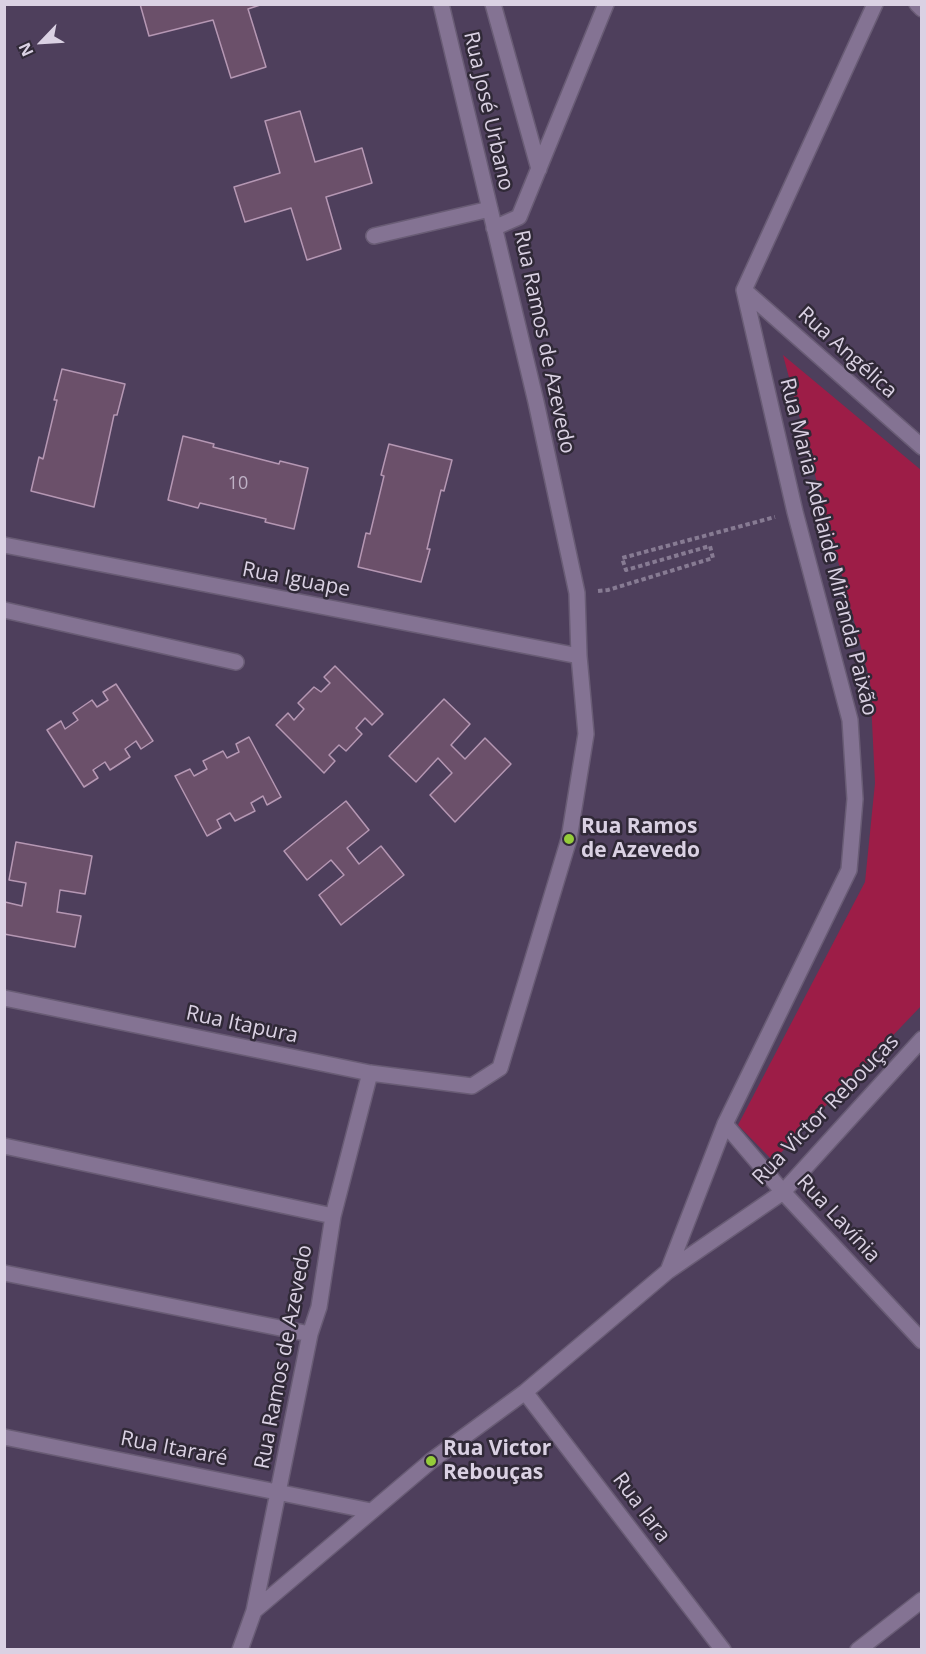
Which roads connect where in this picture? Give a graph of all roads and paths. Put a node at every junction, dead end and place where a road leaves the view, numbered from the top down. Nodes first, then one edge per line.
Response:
1 (441, 4) edge
2 (493, 4) edge
3 (606, 4) edge
4 (875, 4) edge
5 (916, 4) edge
6 (921, 9) edge
7 (539, 169) junction
8 (490, 209) junction
9 (494, 228) junction
10 (374, 236) dead end
11 (744, 290) junction
12 (921, 447) edge
13 (795, 512) junction
14 (4, 545) edge
15 (577, 592) junction
16 (4, 610) edge
17 (579, 656) junction
18 (236, 662) dead end
19 (4, 998) edge
20 (921, 1040) edge
21 (370, 1073) junction
22 (472, 1086) joint
23 (725, 1124) junction
24 (4, 1146) edge
25 (783, 1192) junction
26 (333, 1216) junction
27 (668, 1270) junction
28 (4, 1273) edge
29 (310, 1334) junction
30 (921, 1341) edge
31 (525, 1392) junction
32 (4, 1437) edge
33 (278, 1492) junction
34 (371, 1511) junction
35 (921, 1600) edge
36 (254, 1611) junction
37 (240, 1650) edge
38 (723, 1650) edge
39 (858, 1650) edge

1 - 8 street, Rua José Urbano
2 - 7 street
3 - 7 street, Rua Ramos de Azevedo
4 - 11 street
5 - 6 street
7 - 9 street, Rua Ramos de Azevedo
8 - 9 street, Rua José Urbano
8 - 10 street
9 - 15 street, Rua Ramos de Azevedo
11 - 12 street, Rua Angélica
11 - 13 street, Rua Maria Adelaide Miranda Paixão
13 - 15 path
13 - 23 street, Rua Maria Adelaide Miranda Paixão
14 - 17 street, Rua Iguape
15 - 17 street, Rua Ramos de Azevedo
16 - 18 street
17 - 22 street, Rua Ramos de Azevedo
19 - 21 street, Rua Itapura
20 - 25 street, Rua Victor Rebouças
21 - 22 street, Rua Itapura
21 - 26 street, Rua Ramos de Azevedo
23 - 25 street, Rua Lavínia
23 - 27 street, Rua Maria Adelaide Miranda Paixão
24 - 26 street
25 - 27 street, Rua Victor Rebouças
25 - 30 street, Rua Lavínia
26 - 29 street, Rua Ramos de Azevedo
27 - 31 street, Rua Victor Rebouças
28 - 29 street
29 - 33 street, Rua Ramos de Azevedo
31 - 34 street, Rua Victor Rebouças
31 - 38 street, Rua Iara
32 - 33 street, Rua Itararé
33 - 34 street, Rua Itararé
33 - 36 street, Rua Ramos de Azevedo
34 - 36 street, Rua Victor Rebouças
35 - 39 street
36 - 37 street, Rua Ramos de Azevedo

